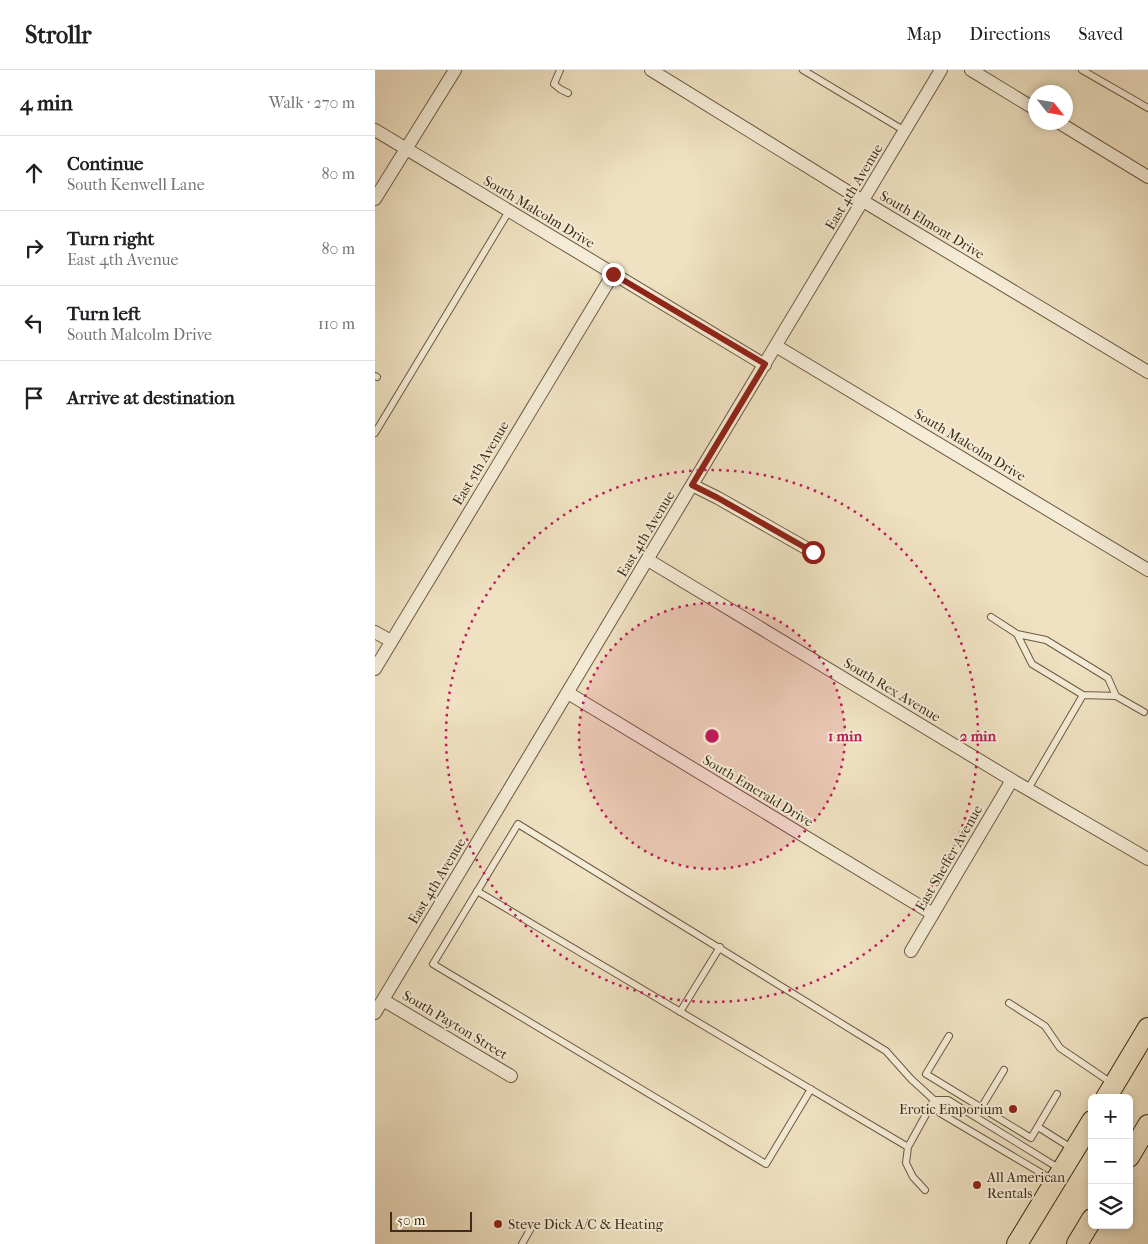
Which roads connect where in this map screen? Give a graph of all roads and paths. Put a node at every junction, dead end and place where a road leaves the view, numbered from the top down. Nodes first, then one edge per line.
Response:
1 (455, 70) edge
2 (560, 70) edge
3 (651, 70) edge
4 (803, 70) edge
5 (941, 70) edge
6 (971, 70) edge
7 (1082, 70) edge
8 (568, 93) dead end
9 (1028, 105) edge
10 (1148, 108) edge
11 (375, 130) edge
12 (1070, 130) edge
13 (905, 131) junction
14 (406, 149) junction
15 (1148, 177) edge
16 (375, 199) edge
17 (863, 200) junction
18 (509, 211) junction
19 (613, 274) junction
20 (776, 346) junction
21 (765, 364) junction
22 (1148, 372) edge
23 (375, 433) edge
24 (692, 485) junction
25 (813, 552) dead end
26 (648, 560) junction
27 (1148, 570) edge
28 (991, 617) dead end
29 (375, 632) edge
30 (1017, 634) junction
31 (391, 642) junction
32 (375, 669) edge
33 (567, 693) junction
34 (1083, 695) junction
35 (1116, 696) junction
36 (1144, 712) dead end
37 (1012, 780) junction
38 (1028, 789) junction
39 (1148, 859) edge
40 (477, 891) junction
41 (933, 914) junction
42 (720, 948) junction
43 (911, 951) dead end
44 (383, 1000) junction
45 (1009, 1003) dead end
46 (681, 1012) junction
47 (375, 1013) edge
48 (1148, 1028) edge
49 (949, 1036) dead end
50 (1004, 1070) dead end
51 (511, 1076) dead end
52 (811, 1089) junction
53 (1110, 1091) edge
54 (1057, 1094) dead end
55 (934, 1100) junction
56 (981, 1108) junction
57 (1148, 1125) edge
58 (1037, 1127) junction
59 (1088, 1127) edge
60 (908, 1147) junction
61 (1074, 1149) junction
62 (1133, 1149) edge
63 (1058, 1176) junction
64 (925, 1190) dead end
65 (1088, 1226) edge
66 (531, 1228) dead end
67 (522, 1244) edge
68 (1017, 1244) edge
69 (1077, 1244) edge

1 - 14 street
2 - 8 lane
3 - 17 street, South Elmont Drive
4 - 13 lane
5 - 13 street, East 4th Avenue
6 - 9 street
7 - 10 lane
11 - 14 street, South Malcolm Drive
12 - 15 street
13 - 17 street, East 4th Avenue
14 - 16 street
14 - 18 street, South Malcolm Drive
17 - 20 street, East 4th Avenue
17 - 22 street, South Elmont Drive
18 - 19 street, South Malcolm Drive
18 - 23 lane
19 - 21 street, South Malcolm Drive
19 - 31 street, East 5th Avenue
20 - 21 street, East 4th Avenue
20 - 27 street, South Malcolm Drive
21 - 24 street, East 4th Avenue
24 - 25 street
24 - 26 street, East 4th Avenue
26 - 33 street, East 4th Avenue
26 - 37 street, South Rex Avenue
28 - 30 lane
29 - 31 street
30 - 34 lane
30 - 35 lane
31 - 32 street, East 5th Avenue
33 - 41 street, South Emerald Drive
33 - 44 street, East 4th Avenue
34 - 35 lane
34 - 38 lane
35 - 36 lane
37 - 38 street, South Rex Avenue
37 - 41 street, East Sheffer Avenue
38 - 39 street, South Rex Avenue
40 - 42 lane
40 - 46 lane
40 - 52 lane
41 - 43 street, East Sheffer Avenue
42 - 46 lane
42 - 55 lane
44 - 47 street, East 4th Avenue
44 - 51 street, South Payton Street
45 - 53 lane
46 - 52 lane
48 - 53 main road
49 - 56 lane
50 - 56 lane
52 - 60 lane
54 - 58 lane
55 - 60 lane
55 - 63 lane
55 - 63 lane
56 - 58 lane
57 - 62 main road
58 - 61 lane
59 - 61 main road
60 - 64 lane
61 - 63 main road
63 - 68 main road
65 - 69 main road
66 - 67 lane

